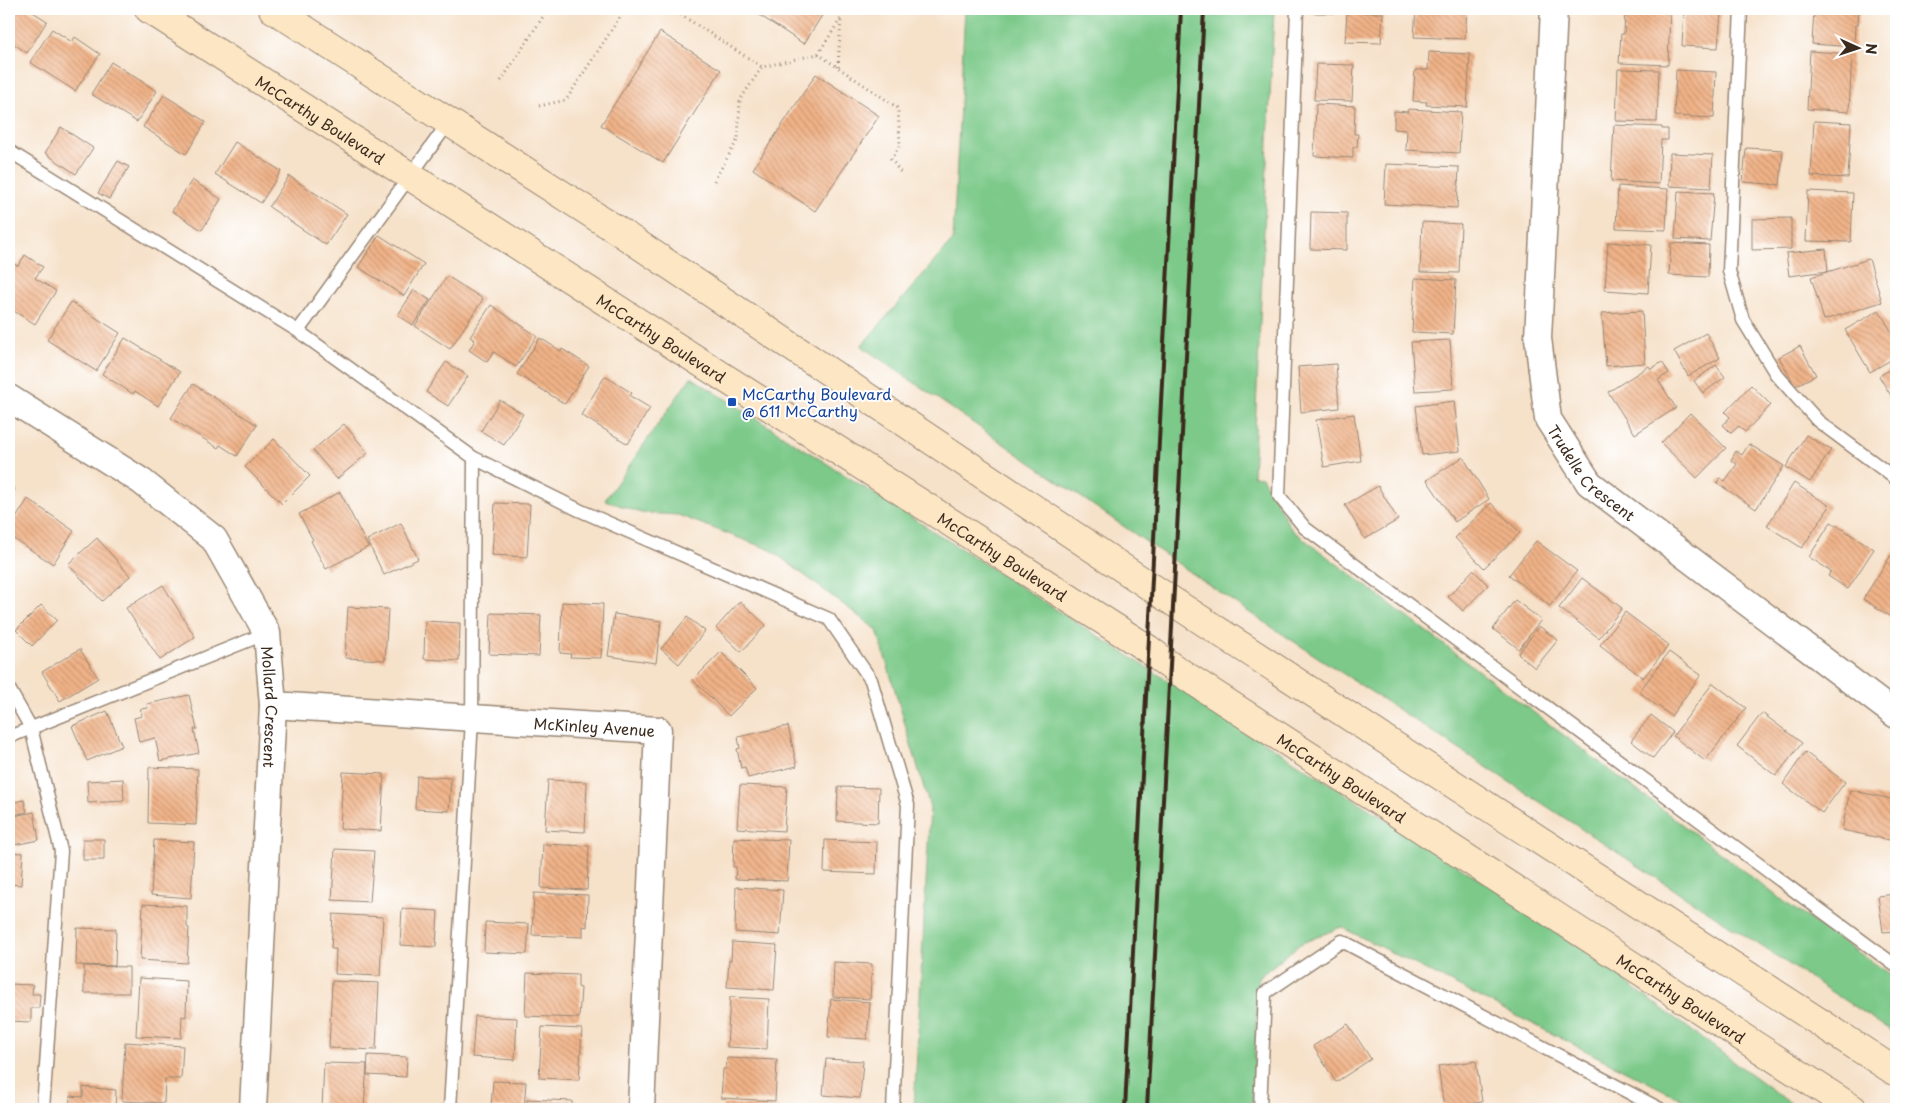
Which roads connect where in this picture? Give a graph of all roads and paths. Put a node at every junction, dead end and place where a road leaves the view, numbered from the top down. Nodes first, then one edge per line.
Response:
1 (150, 9) edge
2 (273, 9) edge
3 (548, 9) edge
4 (618, 9) edge
5 (672, 9) edge
6 (684, 9) edge
7 (847, 9) edge
8 (1297, 9) edge
9 (1554, 9) edge
10 (1741, 9) edge
11 (680, 14) junction
12 (842, 17) junction
13 (818, 54) junction
14 (762, 67) junction
15 (838, 68) junction
16 (501, 81) dead end
17 (539, 106) dead end
18 (449, 122) junction
19 (9, 151) edge
20 (901, 173) dead end
21 (411, 176) junction
22 (714, 180) dead end
23 (298, 332) junction
24 (9, 398) edge
25 (474, 458) junction
26 (1896, 479) edge
27 (267, 633) junction
28 (9, 689) edge
29 (273, 705) junction
30 (1896, 714) edge
31 (472, 719) junction
32 (32, 728) junction
33 (9, 737) edge
34 (1896, 966) edge
35 (1896, 1072) edge
36 (43, 1109) edge
37 (253, 1109) edge
38 (450, 1109) edge
39 (641, 1109) edge
40 (893, 1109) edge
41 (1260, 1109) edge
42 (1660, 1109) edge
43 (1853, 1109) edge

1 - 21 main road, McCarthy Boulevard
2 - 18 main road
3 - 16 path
4 - 17 path
5 - 11 path
6 - 11 path
7 - 12 path
8 - 34 lane
9 - 30 street, Trudelle Crescent
10 - 26 lane
11 - 14 path
12 - 13 path
12 - 15 path
13 - 14 path
13 - 15 path
14 - 22 path
15 - 20 path
18 - 21 lane
18 - 35 main road
19 - 23 lane
21 - 23 lane
21 - 43 main road, McCarthy Boulevard
23 - 25 lane
24 - 27 street, Mollard Crescent
25 - 31 lane
25 - 40 lane
27 - 29 street, Mollard Crescent
27 - 32 lane
28 - 32 lane
29 - 31 street, McKinley Avenue
29 - 37 street, Mollard Crescent
31 - 38 lane
31 - 39 street, McKinley Avenue
32 - 33 lane
32 - 36 lane
41 - 42 lane

